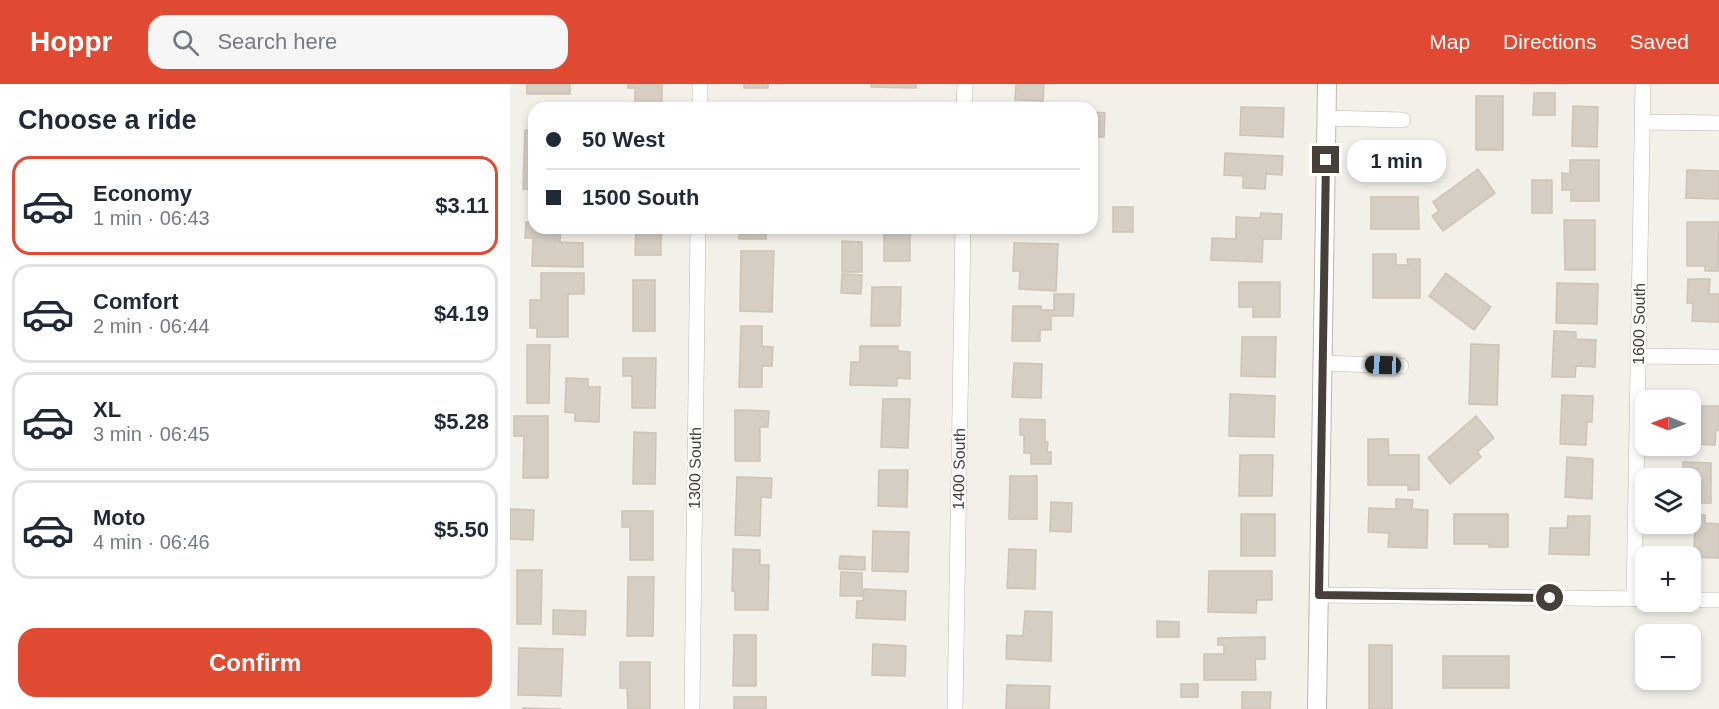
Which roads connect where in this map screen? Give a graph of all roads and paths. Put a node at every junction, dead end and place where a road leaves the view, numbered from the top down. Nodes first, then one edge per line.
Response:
1 (700, 84) edge
2 (965, 84) edge
3 (1327, 84) edge
4 (1643, 84) edge
5 (700, 102) edge
6 (964, 102) edge
7 (1326, 118) junction
8 (1403, 120) dead end
9 (1642, 122) junction
10 (1719, 123) edge
11 (698, 234) edge
12 (963, 234) edge
13 (1638, 356) junction
14 (1719, 357) edge
15 (1323, 363) junction
16 (1401, 366) dead end
17 (1640, 546) edge
18 (1319, 595) junction
19 (1635, 599) edge
20 (1701, 600) edge
21 (1719, 600) edge
22 (692, 709) edge
23 (955, 709) edge
24 (1317, 709) edge

1 - 5 street
2 - 6 street
3 - 7 street
4 - 9 street, 1600 South
7 - 8 street
7 - 15 street
9 - 10 street
9 - 13 street, 1600 South
11 - 22 street, 1300 South
12 - 23 street, 1400 South
13 - 14 street
13 - 17 street, 1600 South
15 - 16 street
15 - 18 street
18 - 19 street
18 - 24 street
20 - 21 street

